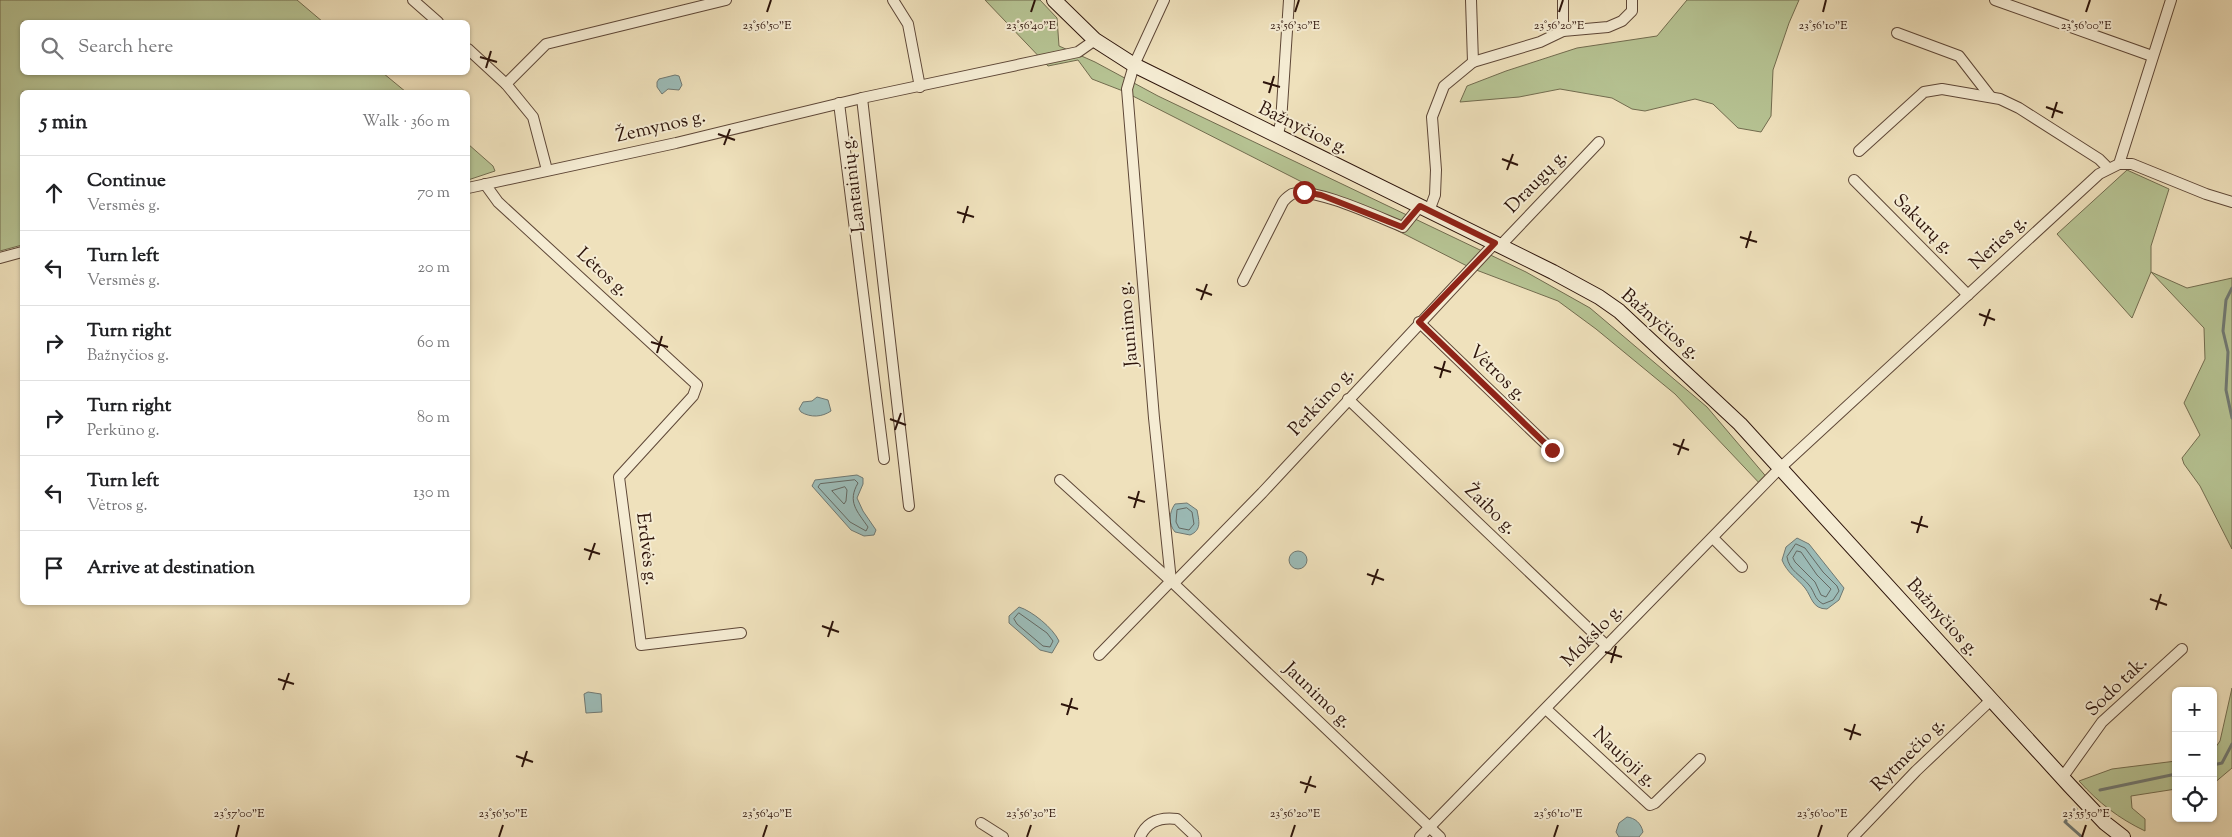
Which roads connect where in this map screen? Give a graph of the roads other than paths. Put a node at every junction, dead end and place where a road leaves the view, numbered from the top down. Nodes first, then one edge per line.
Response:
1 (413, 0) edge
2 (726, 0) edge
3 (893, 0) edge
4 (1054, 0) edge
5 (1164, 0) edge
6 (1289, 0) edge
7 (1471, 0) edge
8 (1563, 0) edge
9 (1632, 0) edge
10 (1995, 0) edge
11 (2171, 0) edge
12 (436, 20) edge
13 (1563, 31) junction
14 (1897, 33) dead end
15 (1095, 40) junction
16 (470, 51) edge
17 (2152, 56) junction
18 (1473, 62) junction
19 (1134, 66) junction
20 (506, 84) junction
21 (920, 87) junction
22 (1990, 96) junction
23 (862, 98) junction
24 (839, 103) junction
25 (1277, 137) junction
26 (1599, 142) dead end
27 (1860, 151) dead end
28 (2118, 164) junction
29 (2108, 168) junction
30 (547, 170) junction
31 (1854, 180) dead end
32 (485, 184) junction
33 (470, 188) edge
34 (2232, 202) edge
35 (1424, 208) junction
36 (1498, 244) junction
37 (20, 253) edge
38 (0, 258) edge
39 (1243, 281) dead end
40 (1968, 295) junction
41 (1419, 322) junction
42 (697, 385) joint
43 (1348, 399) junction
44 (1552, 450) dead end
45 (884, 459) dead end
46 (1780, 468) junction
47 (1060, 480) dead end
48 (909, 506) dead end
49 (1713, 538) junction
50 (1742, 567) dead end
51 (1172, 582) junction
52 (741, 633) dead end
53 (1607, 646) junction
54 (2182, 649) dead end
55 (1099, 655) dead end
56 (1991, 700) junction
57 (1546, 710) junction
58 (1700, 759) dead end
59 (2062, 778) junction
60 (981, 823) dead end
61 (1430, 827) junction
62 (1003, 837) edge
63 (1140, 837) edge
64 (1196, 837) edge
65 (1420, 837) edge
66 (1440, 837) edge
67 (1853, 837) edge
68 (2123, 837) edge

1 - 12 street
2 - 20 street
3 - 21 street
4 - 15 main road, Bažnyčios g.
5 - 19 street, Jaunimo g.
6 - 25 street
7 - 18 street
8 - 13 street
9 - 13 street
10 - 17 street
11 - 17 street
13 - 18 street
14 - 22 street
15 - 19 main road, Bažnyčios g.
15 - 21 street
16 - 20 street
17 - 28 street
18 - 35 street
19 - 25 main road, Bažnyčios g.
19 - 51 street, Jaunimo g.
20 - 30 street
21 - 23 street
22 - 27 street
22 - 29 street
23 - 24 street, Žemynos g.
23 - 48 street, Lantainių g.
24 - 30 street, Žemynos g.
24 - 45 street
25 - 35 main road, Bažnyčios g.
26 - 36 street, Draugų g.
28 - 29 street, Neries g.
28 - 34 street
29 - 40 street, Neries g.
30 - 32 street, Žemynos g.
31 - 40 street, Sakurų g.
32 - 33 street, Žemynos g.
32 - 42 street, Lėtos g.
35 - 36 main road, Bažnyčios g.
35 - 39 street
36 - 41 street, Perkūno g.
36 - 46 main road, Bažnyčios g.
37 - 38 street
40 - 46 street, Neries g.
41 - 43 street, Perkūno g.
41 - 44 street, Vėtros g.
42 - 52 street, Erdvės g.
43 - 51 street, Perkūno g.
43 - 53 street, Žaibo g.
46 - 49 street, Mokslo g.
46 - 56 main road, Bažnyčios g.
47 - 51 street, Jaunimo g.
49 - 50 street
49 - 53 street, Mokslo g.
51 - 55 street, Perkūno g.
51 - 61 street, Jaunimo g.
53 - 57 street, Mokslo g.
54 - 59 street, Sodo tak.
56 - 59 main road, Bažnyčios g.
56 - 67 street, Rytmečio g.
57 - 58 street, Naujoji g.
57 - 61 street, Mokslo g.
59 - 68 main road, Bažnyčios g.
60 - 62 street
61 - 65 street, Mokslo g.
61 - 66 street, Jaunimo g.
63 - 64 street

